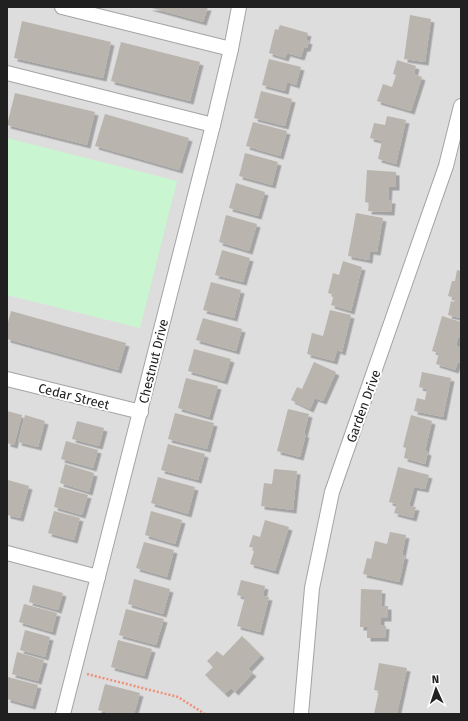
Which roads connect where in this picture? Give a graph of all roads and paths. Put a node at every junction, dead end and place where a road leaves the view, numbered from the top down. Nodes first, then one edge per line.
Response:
1 (62, 7) edge
2 (239, 7) edge
3 (231, 49) junction
4 (7, 73) edge
5 (461, 106) edge
6 (213, 125) junction
7 (7, 379) edge
8 (140, 412) junction
9 (7, 553) edge
10 (98, 577) junction
11 (84, 673) dead end
12 (63, 714) edge
13 (205, 714) edge
14 (300, 714) edge

1 - 3 street
2 - 3 street, Chestnut Drive
3 - 6 street, Chestnut Drive
4 - 6 street
5 - 14 street, Garden Drive
6 - 8 street, Chestnut Drive
7 - 8 street, Cedar Street
8 - 10 street, Chestnut Drive
9 - 10 street
10 - 12 street, Chestnut Drive
11 - 13 path

